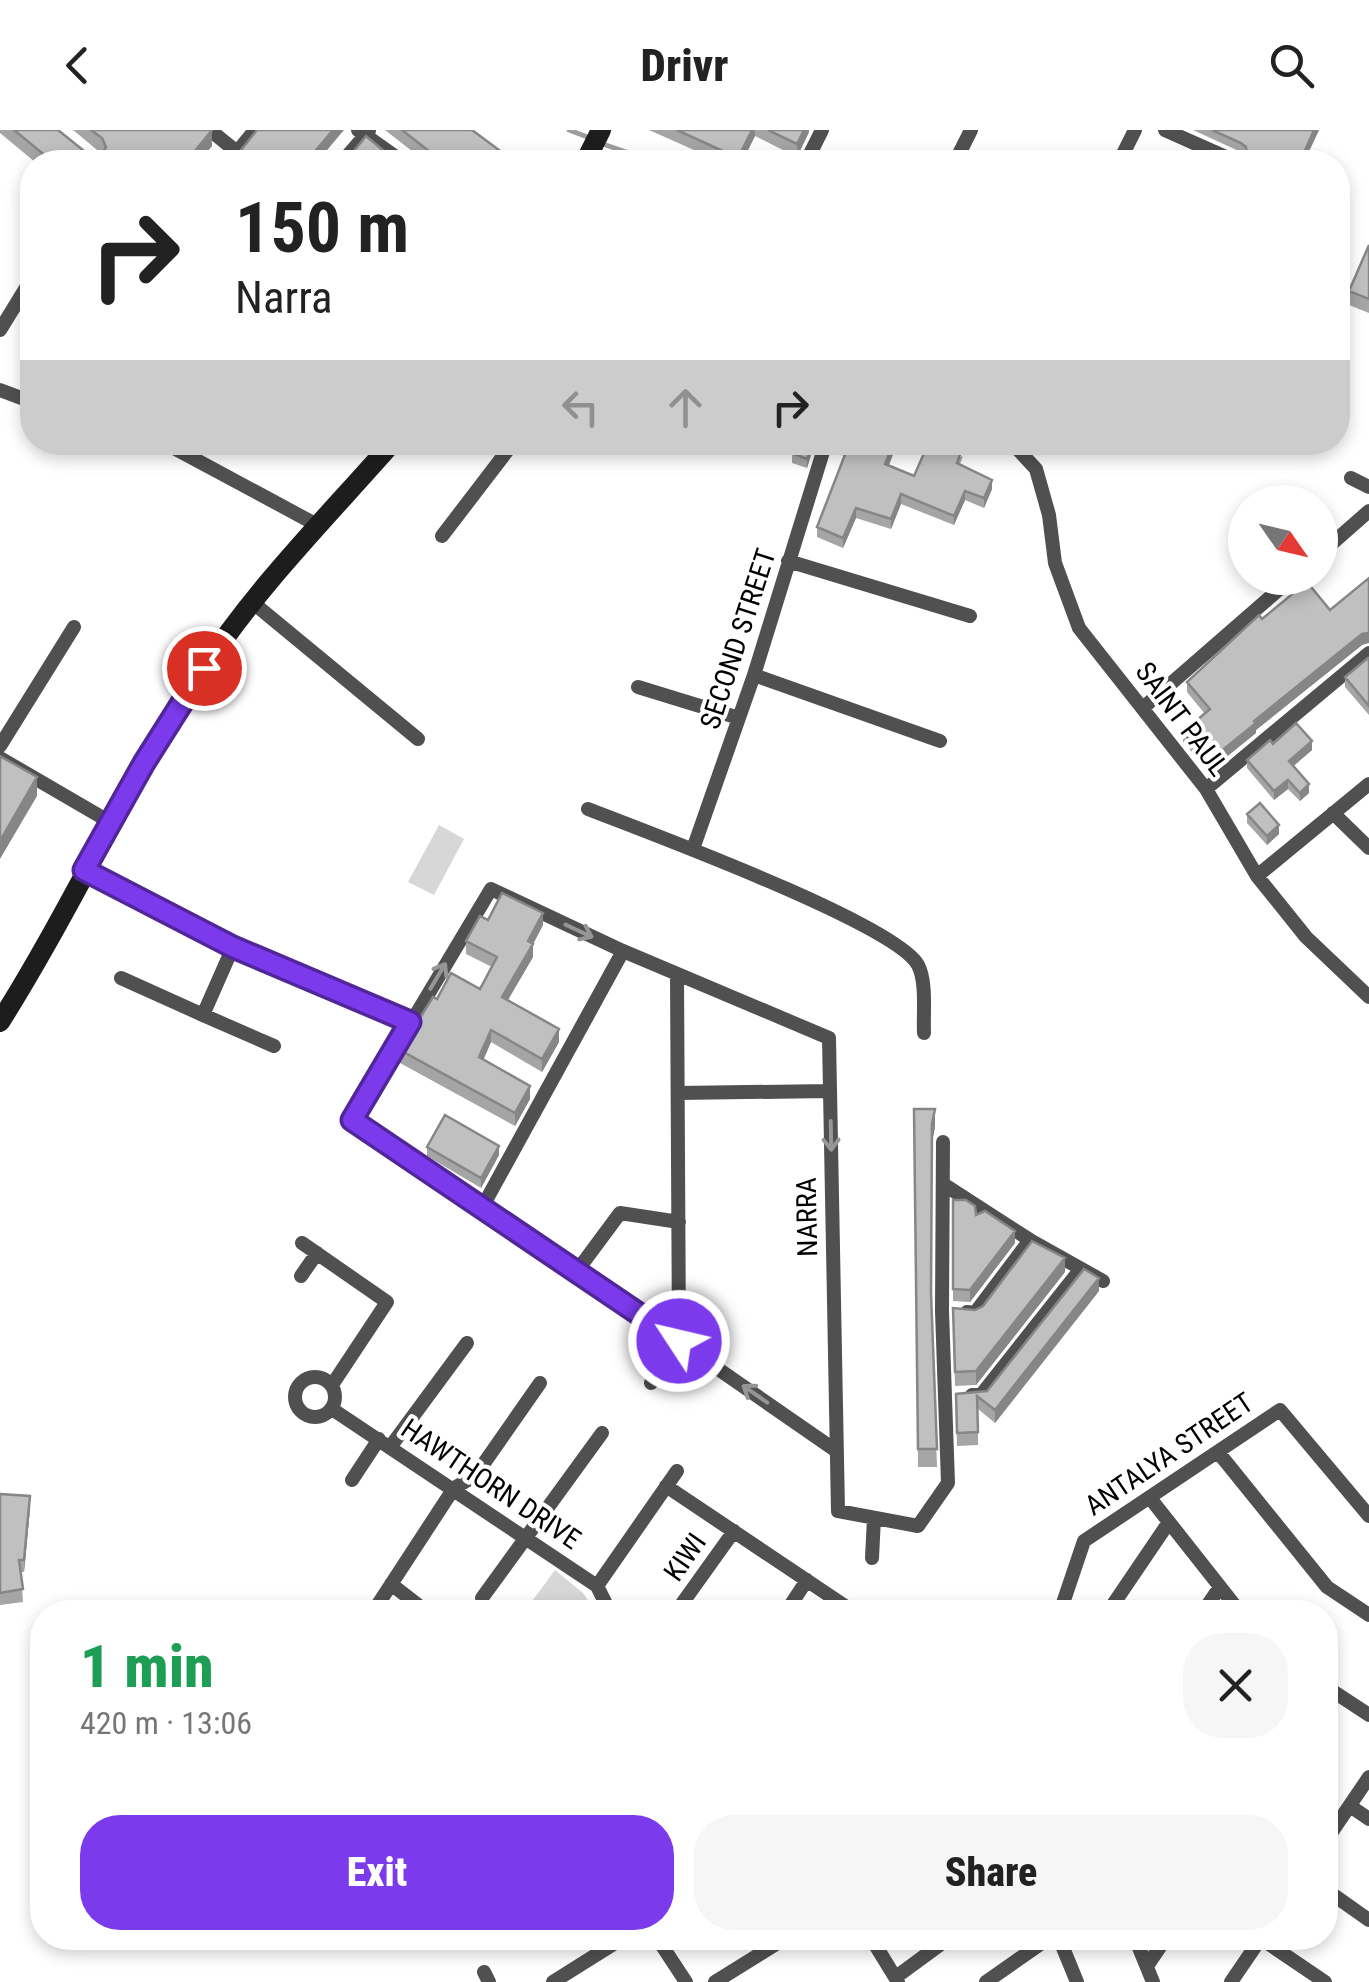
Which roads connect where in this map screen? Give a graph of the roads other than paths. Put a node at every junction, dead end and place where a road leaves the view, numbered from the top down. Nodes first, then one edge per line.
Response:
1 (210, 130) edge
2 (255, 130) edge
3 (1165, 130) edge
4 (364, 132) edge
5 (227, 150) edge
6 (239, 150) edge
7 (387, 150) edge
8 (1210, 150) edge
9 (20, 298) edge
10 (0, 330) edge
11 (187, 455) edge
12 (381, 455) edge
13 (504, 455) edge
14 (822, 455) edge
15 (1023, 455) edge
16 (1351, 478) dead end
17 (1369, 487) edge
18 (1369, 511) edge
19 (319, 526) junction
20 (442, 536) dead end
21 (1338, 538) edge
22 (788, 562) junction
23 (1272, 595) edge
24 (252, 602) junction
25 (970, 616) dead end
26 (74, 627) dead end
27 (1369, 652) edge
28 (754, 675) junction
29 (638, 687) dead end
30 (1144, 707) junction
31 (739, 718) junction
32 (418, 738) dead end
33 (940, 740) dead end
34 (0, 746) edge
35 (0, 758) edge
36 (1369, 784) edge
37 (1206, 789) junction
38 (588, 810) dead end
39 (1333, 813) junction
40 (110, 822) junction
41 (1369, 848) edge
42 (693, 849) junction
43 (84, 870) junction
44 (1257, 876) junction
45 (233, 947) junction
46 (622, 952) junction
47 (678, 975) junction
48 (121, 978) dead end
49 (1369, 998) edge
50 (203, 1015) junction
51 (0, 1022) edge
52 (410, 1022) junction
53 (924, 1033) dead end
54 (274, 1046) dead end
55 (830, 1091) junction
56 (678, 1094) junction
57 (943, 1142) dead end
58 (942, 1184) junction
59 (483, 1206) junction
60 (678, 1222) junction
61 (1030, 1240) junction
62 (302, 1243) dead end
63 (317, 1254) junction
64 (1080, 1270) junction
65 (578, 1271) junction
66 (300, 1276) dead end
67 (1103, 1281) edge
68 (942, 1311) junction
69 (679, 1341) junction
70 (467, 1343) dead end
71 (540, 1383) dead end
72 (651, 1383) dead end
73 (332, 1385) junction
74 (946, 1396) junction
75 (332, 1409) junction
76 (602, 1433) dead end
77 (385, 1443) junction
78 (835, 1450) junction
79 (1218, 1452) junction
80 (677, 1471) dead end
81 (352, 1480) dead end
82 (666, 1486) junction
83 (454, 1488) junction
84 (1150, 1498) junction
85 (1369, 1516) edge
86 (874, 1518) junction
87 (1169, 1522) junction
88 (734, 1531) junction
89 (526, 1538) junction
90 (872, 1558) dead end
91 (806, 1580) junction
92 (391, 1584) junction
93 (597, 1586) junction
94 (1220, 1587) junction
95 (482, 1598) dead end
96 (381, 1600) edge
97 (412, 1600) edge
98 (604, 1600) edge
99 (685, 1600) edge
100 (794, 1600) edge
101 (836, 1600) edge
102 (1064, 1600) edge
103 (1116, 1600) edge
104 (1211, 1600) edge
105 (1230, 1600) edge
106 (1369, 1614) edge
107 (1338, 1697) edge
108 (1369, 1715) edge
109 (1369, 1777) edge
110 (1350, 1806) junction
111 (1369, 1819) edge
112 (1338, 1823) edge
113 (1338, 1898) edge
114 (1369, 1920) edge
115 (604, 1950) edge
116 (666, 1950) edge
117 (766, 1950) edge
118 (878, 1950) edge
119 (934, 1950) edge
120 (1032, 1950) edge
121 (1064, 1950) edge
122 (1141, 1950) edge
123 (1158, 1950) edge
124 (1252, 1950) edge
125 (1278, 1950) edge
126 (1148, 1966) junction
127 (897, 1980) edge
128 (553, 1982) edge
129 (686, 1982) edge
130 (715, 1982) edge
131 (986, 1982) edge
132 (1077, 1982) edge
133 (1154, 1982) edge
134 (1230, 1982) edge
135 (1325, 1982) edge

1 - 5 street
2 - 6 street
3 - 8 street
4 - 7 street
9 - 10 street
11 - 19 street
12 - 19 street
13 - 20 street
14 - 22 street, SECOND STREET
15 - 30 street, SAINT PAUL
16 - 17 street
18 - 21 street
19 - 24 street
22 - 25 street
22 - 28 street, SECOND STREET
23 - 30 street
24 - 32 street
24 - 40 street
26 - 34 street
27 - 37 street
28 - 31 street, SECOND STREET
28 - 33 street
29 - 31 street
30 - 37 street, SAINT PAUL
31 - 42 street, SECOND STREET
35 - 40 street
36 - 39 street
37 - 44 street, SAINT PAUL
38 - 42 street
39 - 41 street
39 - 44 street
40 - 43 street
42 - 53 street
43 - 45 street
43 - 51 street
44 - 49 street, SAINT PAUL
45 - 50 street
45 - 52 street
46 - 47 street, NARRA
52 -> 46 street, NARRA
46 - 59 street
47 - 55 street, NARRA
47 - 56 street
48 - 50 street
50 - 54 street
52 - 59 street, NARRA
55 - 56 street
55 -> 78 street, NARRA
56 - 60 street
57 - 58 street
58 - 61 street
58 - 68 street
59 - 65 street, NARRA
60 - 65 street
60 - 69 street
61 - 64 street
61 - 68 street
62 - 63 street
63 - 66 street
63 - 73 street
64 - 67 street
64 - 74 street
65 - 69 street, NARRA
68 - 74 street
69 - 72 street
78 -> 69 street, NARRA
70 - 77 street
71 - 83 street
73 - 75 street
73 - 75 street
74 - 86 street
75 - 77 street, HAWTHORN DRIVE
76 - 89 street
77 - 81 street
77 - 83 street, HAWTHORN DRIVE
78 - 86 street
79 - 84 street, ANTALYA STREET
79 - 85 street, ANTALYA STREET
79 - 106 street
80 - 82 street
82 - 88 street
82 - 93 street
83 - 89 street, HAWTHORN DRIVE
83 - 92 street
84 - 87 street
84 - 102 street, ANTALYA STREET
86 - 90 street
87 - 94 street
87 - 103 street
88 - 91 street
88 - 99 street, KIWI
89 - 93 street, HAWTHORN DRIVE
89 - 95 street
91 - 100 street
91 - 101 street
92 - 96 street
92 - 97 street
93 - 98 street, HAWTHORN DRIVE
94 - 104 street
94 - 105 street
107 - 108 street
109 - 110 street
110 - 111 street
110 - 112 street
113 - 114 street
115 - 128 street
116 - 129 street
117 - 130 street
118 - 127 street
119 - 127 street
120 - 131 street
121 - 132 street
122 - 126 street
123 - 126 street
124 - 134 street
125 - 135 street
126 - 133 street

